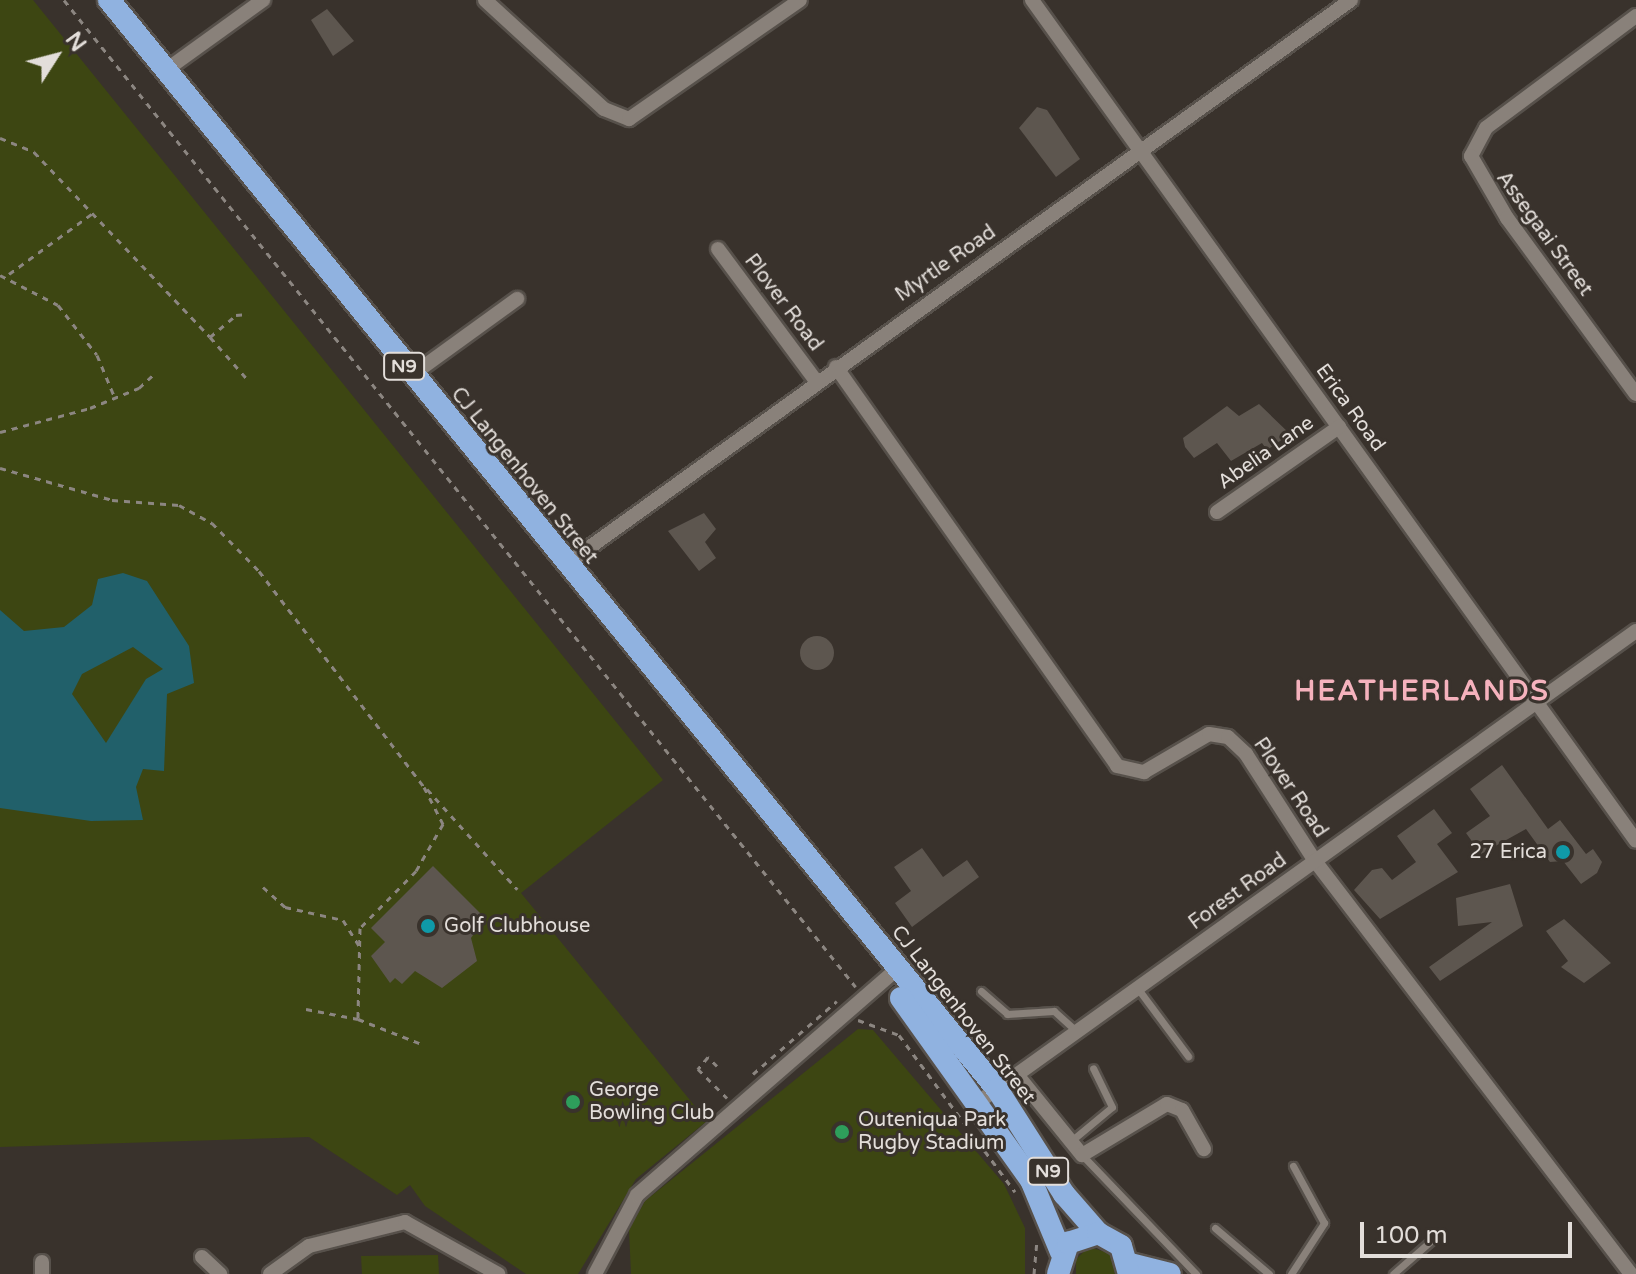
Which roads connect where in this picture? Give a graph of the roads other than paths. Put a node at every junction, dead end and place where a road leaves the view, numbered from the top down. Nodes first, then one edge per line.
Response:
1 (109, 0) edge
2 (263, 0) edge
3 (485, 0) edge
4 (800, 0) edge
5 (1032, 0) edge
6 (1344, 2) edge
7 (1636, 16) edge
8 (166, 70) junction
9 (1140, 151) junction
10 (718, 249) dead end
11 (517, 299) dead end
12 (836, 367) junction
13 (412, 375) junction
14 (816, 381) junction
15 (1636, 394) edge
16 (1339, 427) junction
17 (1217, 512) dead end
18 (565, 565) junction
19 (1636, 631) edge
20 (1537, 702) junction
21 (1636, 841) edge
22 (1315, 861) junction
23 (890, 974) junction
24 (1138, 989) junction
25 (981, 991) dead end
26 (1077, 1033) junction
27 (1188, 1056) dead end
28 (1093, 1068) dead end
29 (1018, 1076) junction
30 (988, 1095) junction
31 (1071, 1141) junction
32 (1204, 1149) dead end
33 (1082, 1155) junction
34 (1293, 1166) dead end
35 (1215, 1228) dead end
36 (1098, 1233) junction
37 (1433, 1239) dead end
38 (202, 1257) dead end
39 (1060, 1263) edge
40 (1130, 1269) edge
41 (220, 1274) edge
42 (270, 1274) edge
43 (498, 1274) edge
44 (595, 1274) edge
45 (1170, 1274) edge
46 (1196, 1274) edge
47 (1269, 1274) edge
48 (1291, 1274) edge
49 (1393, 1274) edge
50 (1631, 1274) edge

1 - 8 highway, CJ Langenhoven Street / N9
2 - 8 street
3 - 4 street
5 - 9 street, Erica Road
6 - 9 street, Myrtle Road
7 - 15 street, Assegaai Street
8 - 13 highway, CJ Langenhoven Street / N9
9 - 12 street, Myrtle Road
9 - 16 street, Erica Road
10 - 14 street, Plover Road
11 - 13 street
12 - 14 street, Myrtle Road
12 - 22 street, Plover Road
13 - 18 highway, CJ Langenhoven Street / N9
14 - 18 street, Myrtle Road
16 - 17 street, Abelia Lane
16 - 20 street, Erica Road
18 - 23 highway, CJ Langenhoven Street / N9
19 - 20 street, Forest Road
20 - 21 street, Erica Road
20 - 22 street, Forest Road
22 - 24 street, Forest Road
22 - 50 street, Plover Road
23 - 30 highway, CJ Langenhoven Street / N9
23 - 44 street
24 - 26 street, Forest Road
24 - 27 lane
25 - 26 lane
26 - 29 street, Forest Road
28 - 31 lane
29 - 30 street, Forest Road
29 - 31 street
30 - 36 highway, CJ Langenhoven Street / N9
30 - 39 highway, CJ Langenhoven Street / N9
31 - 33 street
32 - 33 street
33 - 46 lane
34 - 48 lane
35 - 47 lane
36 - 39 highway, N9
36 - 40 highway, N9
37 - 49 lane
38 - 41 street
40 - 45 highway, N9
42 - 43 street

